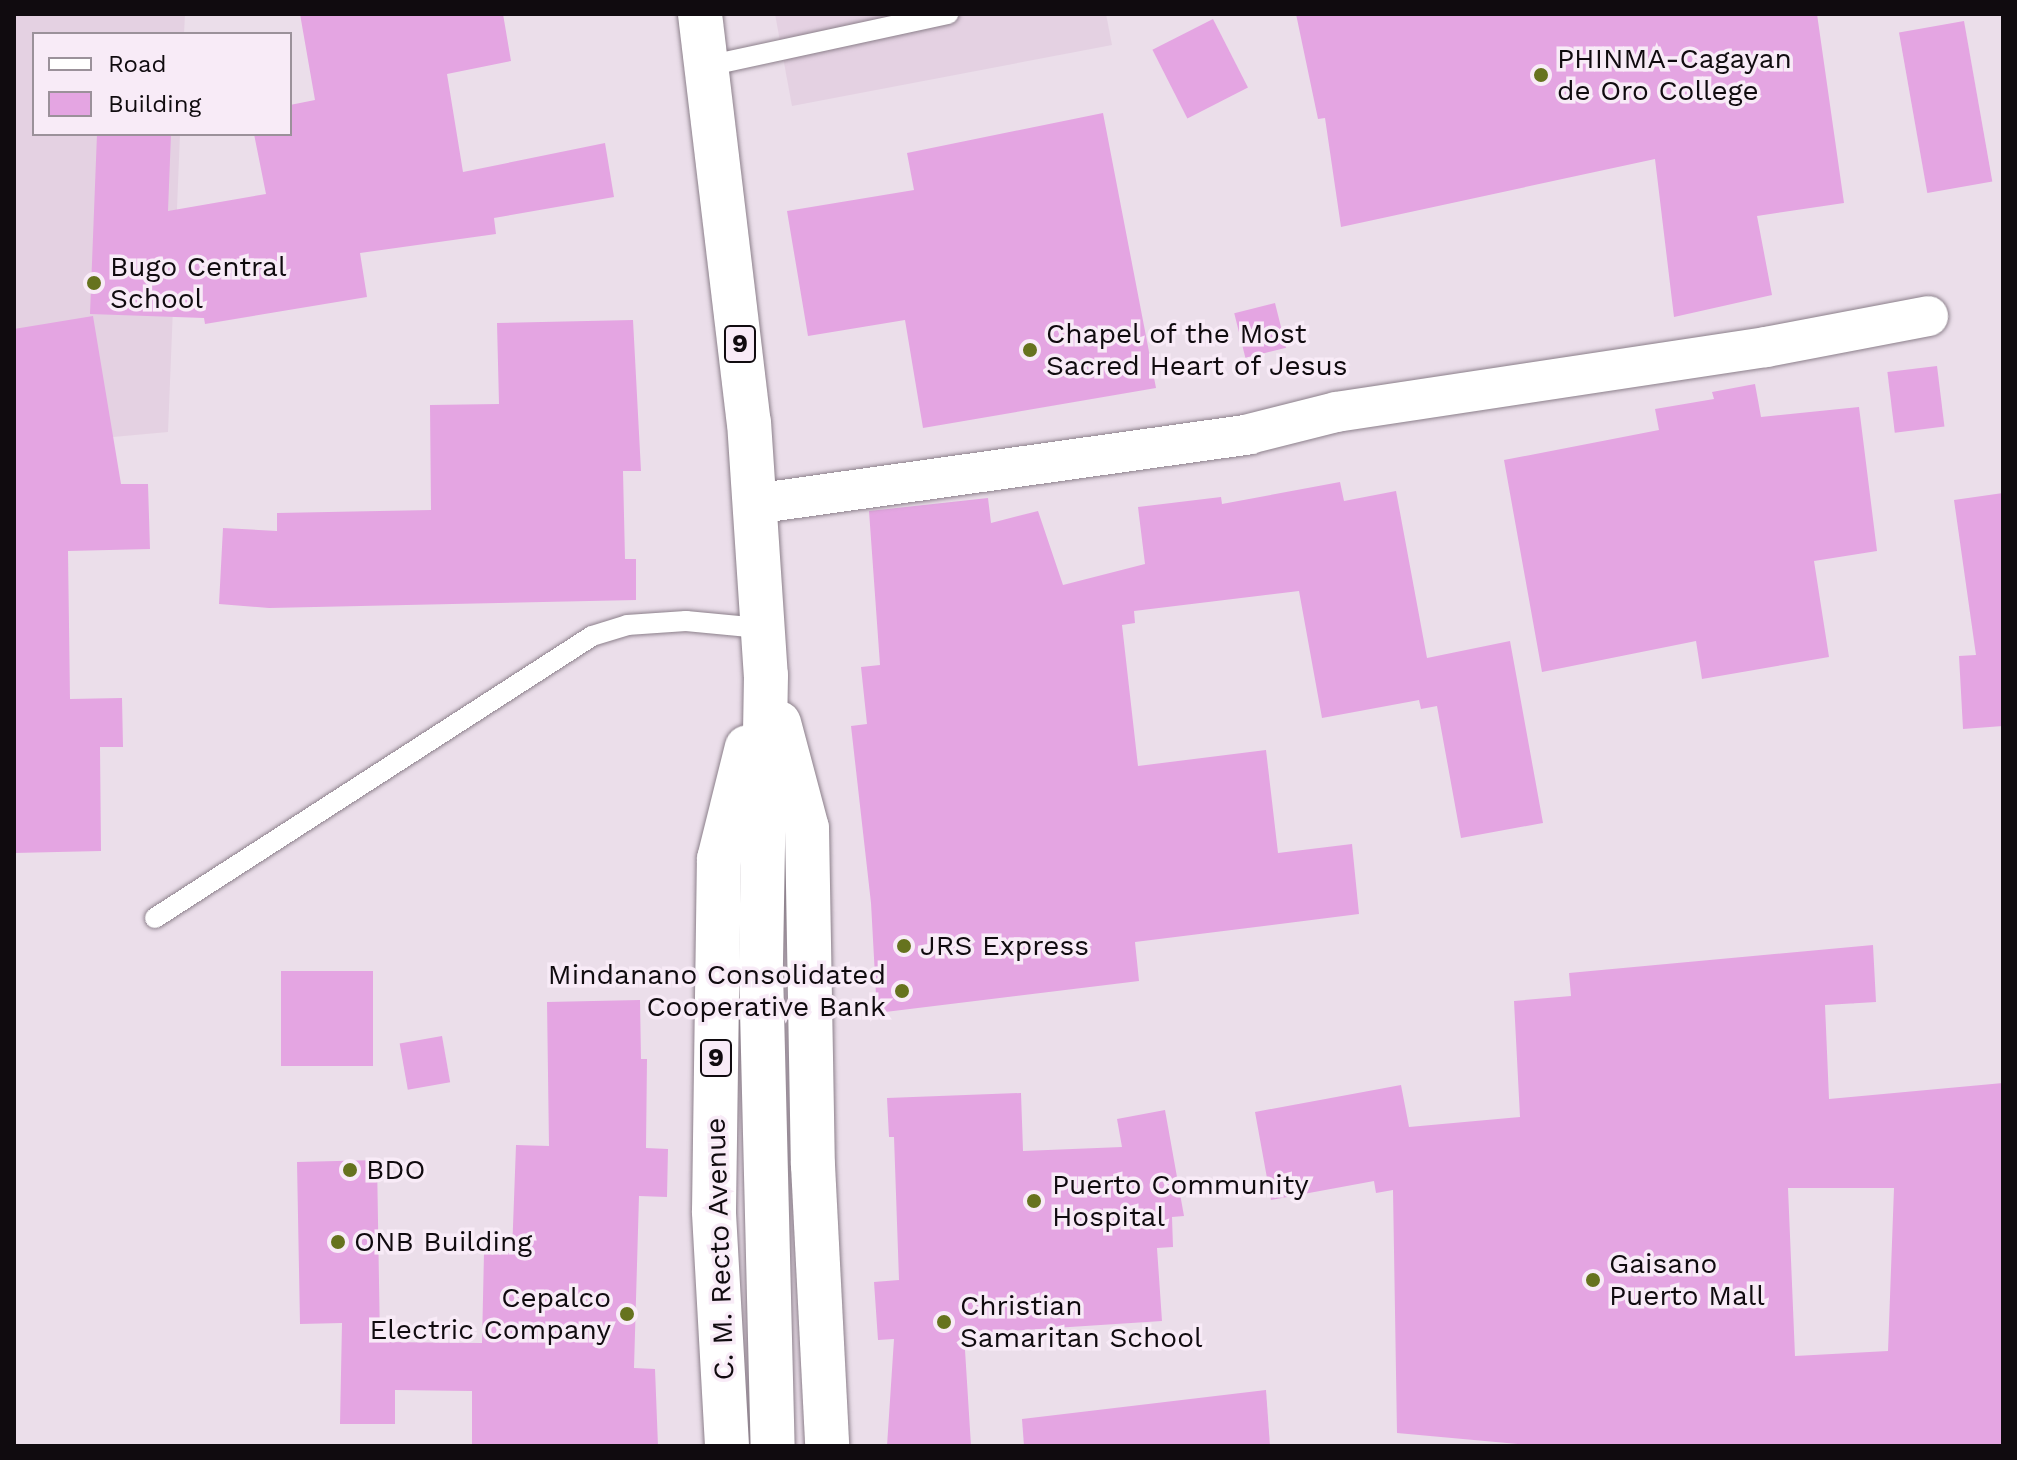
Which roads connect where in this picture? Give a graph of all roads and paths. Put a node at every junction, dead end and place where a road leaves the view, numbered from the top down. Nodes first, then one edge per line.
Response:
1 (700, 14) edge
2 (948, 14) edge
3 (707, 66) junction
4 (1928, 316) dead end
5 (754, 504) junction
6 (760, 628) junction
7 (766, 675) junction
8 (155, 918) dead end
9 (772, 1440) edge
10 (727, 1446) edge
11 (827, 1446) edge

1 - 3 highway, C. M. Recto Avenue / 9
2 - 3 lane
3 - 5 highway, C. M. Recto Avenue / 9
4 - 5 street
5 - 6 highway, C. M. Recto Avenue / 9
6 - 7 highway, C. M. Recto Avenue / 9
6 - 8 lane
7 - 9 highway, C. M. Recto Avenue / 9
7 - 10 highway, C. M. Recto Avenue / 9
7 - 11 highway, C. M. Recto Avenue / 9

